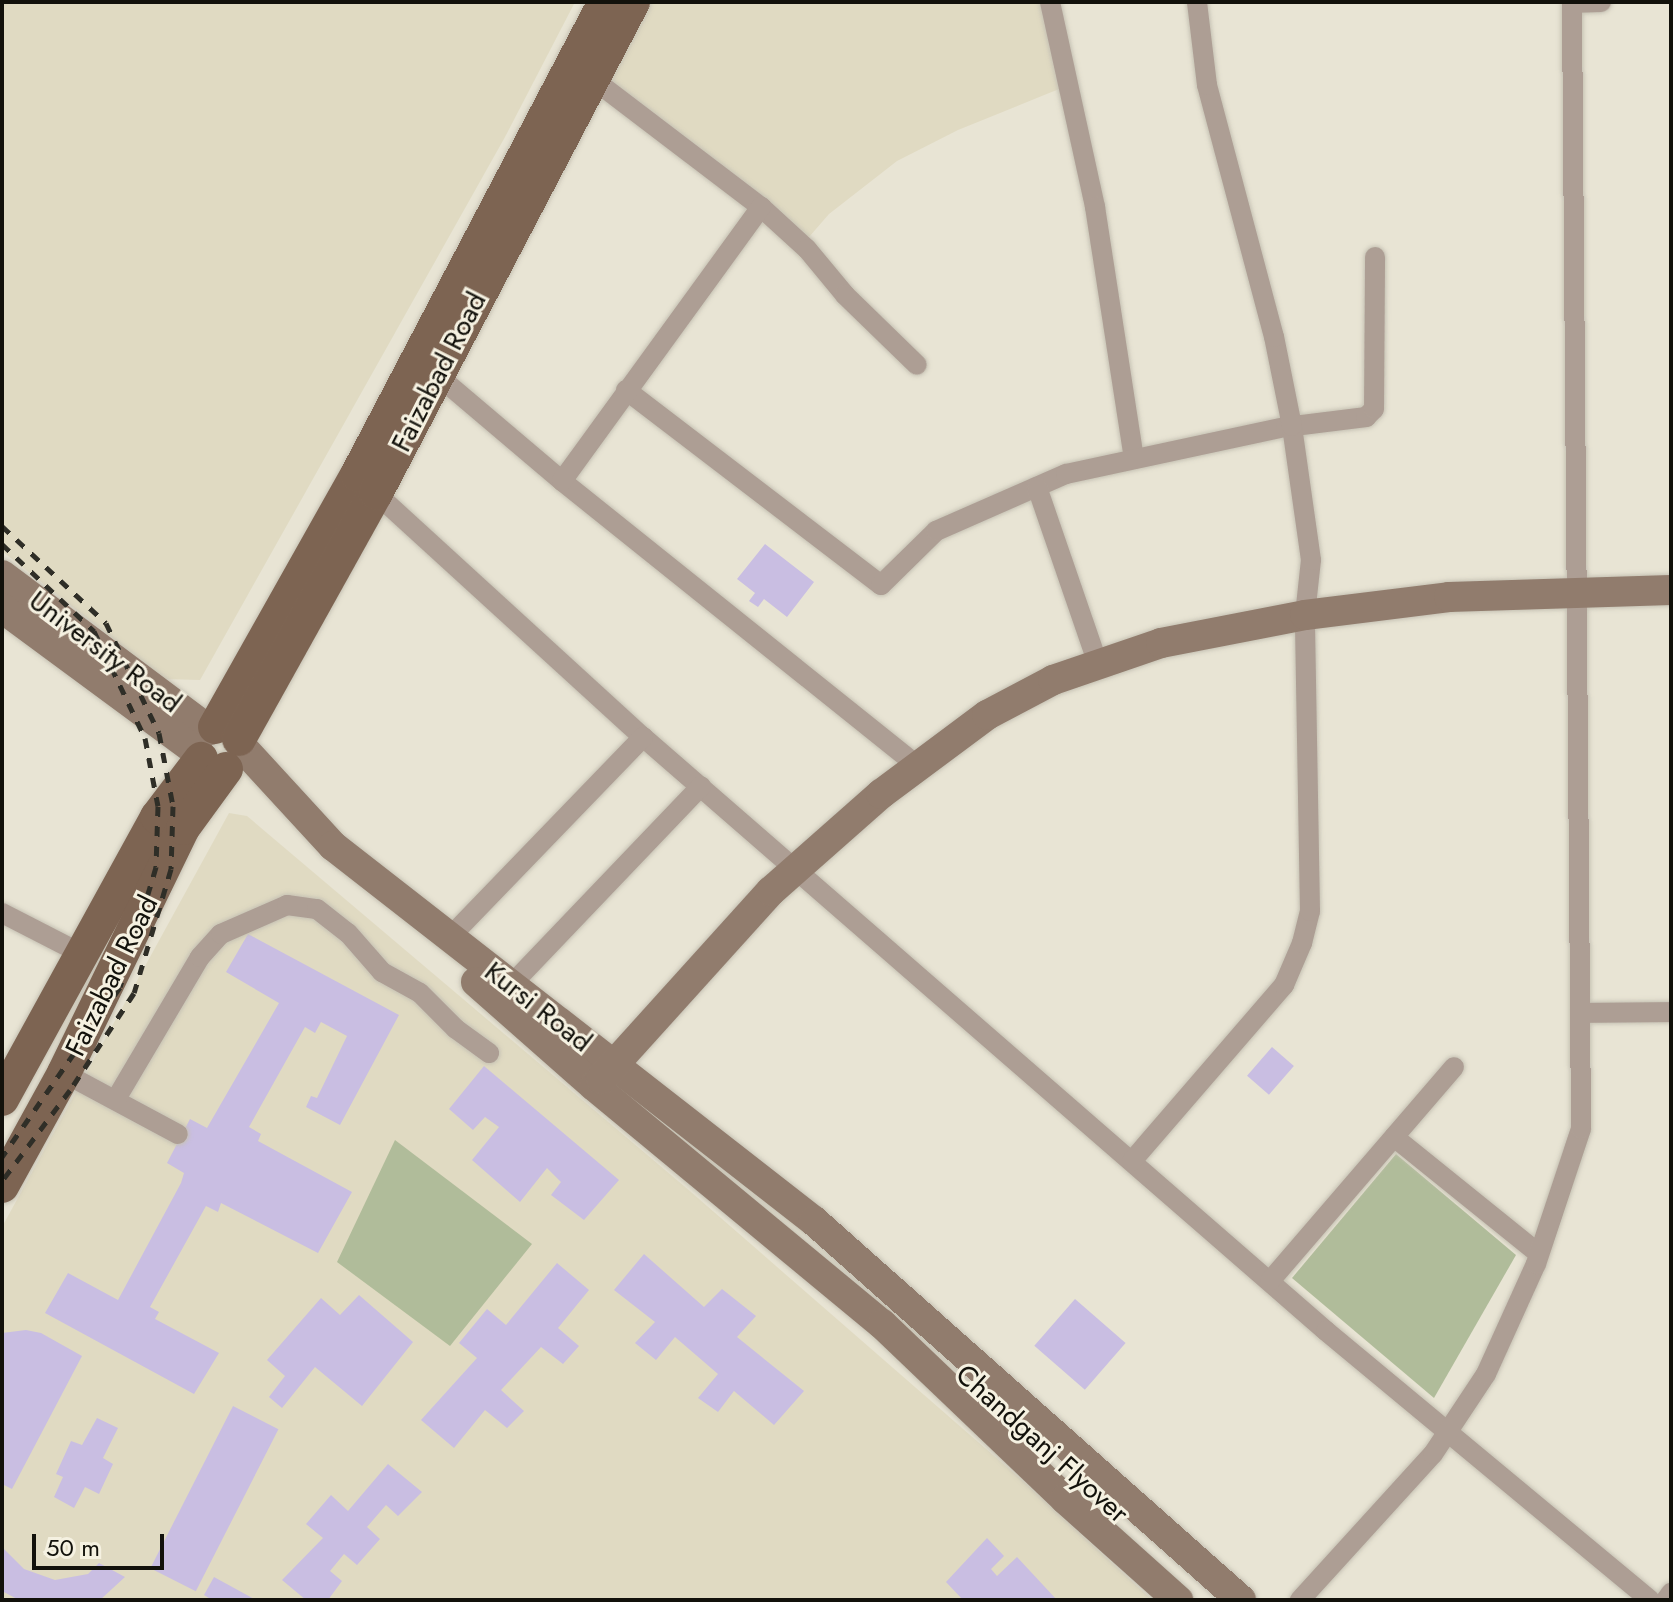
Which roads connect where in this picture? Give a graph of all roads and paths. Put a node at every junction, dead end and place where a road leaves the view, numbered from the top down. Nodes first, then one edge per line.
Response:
1 (605, 2) edge
2 (633, 2) edge
3 (1050, 2) edge
4 (1197, 2) edge
5 (1601, 2) edge
6 (1572, 3) edge
7 (582, 72) junction
8 (761, 207) junction
9 (1375, 257) dead end
10 (917, 365) dead end
11 (427, 367) junction
12 (626, 390) junction
13 (1292, 426) junction
14 (1134, 458) junction
15 (562, 481) junction
16 (367, 484) junction
17 (1037, 487) junction
18 (2, 575) edge
19 (1671, 590) edge
20 (1577, 593) junction
21 (2, 608) edge
22 (1305, 615) junction
23 (1098, 664) junction
24 (643, 737) junction
25 (220, 749) junction
26 (918, 766) junction
27 (701, 786) junction
28 (797, 868) junction
29 (2, 913) edge
30 (450, 937) junction
31 (82, 954) junction
32 (511, 985) junction
33 (1671, 1012) edge
34 (1580, 1013) junction
35 (489, 1053) dead end
36 (1454, 1067) dead end
37 (64, 1073) junction
38 (603, 1076) junction
39 (2, 1099) edge
40 (116, 1099) junction
41 (178, 1134) dead end
42 (1394, 1137) junction
43 (1132, 1161) junction
44 (2, 1186) edge
45 (814, 1221) junction
46 (1539, 1254) junction
47 (800, 1256) junction
48 (835, 1263) junction
49 (1270, 1281) junction
50 (867, 1291) joint
51 (1448, 1432) junction
52 (1671, 1593) edge
53 (1178, 1600) edge
54 (1214, 1600) edge
55 (1241, 1600) edge
56 (1300, 1600) edge
57 (1650, 1600) edge
58 (1666, 1600) edge

1 - 7 main road, Faizabad Road
2 - 7 main road, Faizabad Road
3 - 14 street
4 - 13 street
5 - 6 street
6 - 20 street
7 - 8 street
7 - 11 main road, Faizabad Road
8 - 10 street
8 - 12 street
9 - 13 street
11 - 15 street
11 - 16 main road, Faizabad Road
12 - 15 street
12 - 17 street
13 - 14 street
13 - 22 street
14 - 17 street
15 - 26 street
16 - 24 street
16 - 25 main road, Faizabad Road
17 - 23 street
18 - 25 main road, University Road
19 - 20 main road
20 - 22 main road
20 - 34 street
21 - 25 main road, University Road
22 - 23 main road
22 - 43 street
23 - 26 main road
24 - 27 street
24 - 30 street
25 - 30 main road, Kursi Road
25 - 31 main road, Faizabad Road
25 - 37 main road, Faizabad Road
25 - 38 main road, Kursi Road
26 - 28 main road
27 - 28 street
27 - 32 street
28 - 38 main road
28 - 43 street
29 - 31 street
30 - 32 main road, Kursi Road
31 - 39 main road, Faizabad Road
32 - 38 main road, Kursi Road
33 - 34 street
34 - 46 street
35 - 40 street
36 - 42 street
37 - 40 street
37 - 44 main road, Faizabad Road
38 - 45 main road, Kursi Road
38 - 47 main road, Kursi Road
40 - 41 street
42 - 46 street
42 - 49 street
43 - 49 street
45 - 48 main road, Kursi Road
45 - 55 main road
46 - 51 street
47 - 48 main road, Kursi Road
47 - 53 main road
48 - 50 main road, Kursi Road
49 - 51 street
50 - 54 main road, Chandganj Flyover
51 - 56 street
51 - 57 street
52 - 58 street

